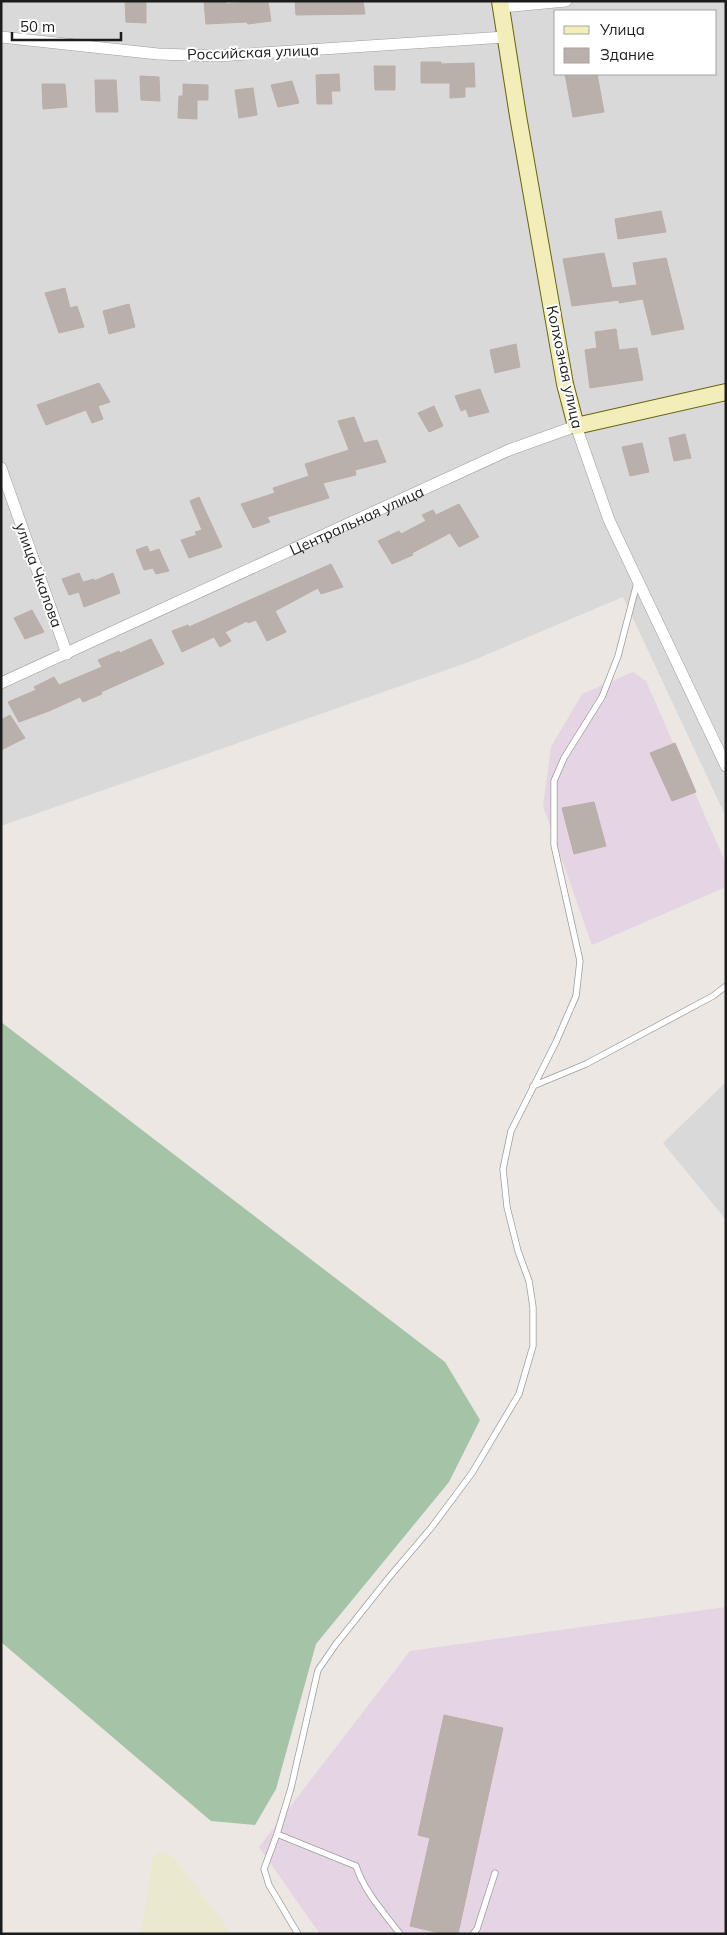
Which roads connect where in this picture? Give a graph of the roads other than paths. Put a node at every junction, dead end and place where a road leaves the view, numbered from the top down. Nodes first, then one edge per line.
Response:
1 (566, 1) edge
2 (501, 4) edge
3 (1, 37) edge
4 (505, 37) junction
5 (726, 392) edge
6 (576, 426) junction
7 (1, 468) edge
8 (638, 581) junction
9 (67, 654) junction
10 (1, 683) edge
11 (726, 766) edge
12 (726, 986) edge
13 (533, 1086) junction
14 (277, 1834) junction
15 (495, 1874) dead end
16 (298, 1934) edge
17 (400, 1934) edge
18 (473, 1934) edge

1 - 2 street
2 - 4 street, Колхозная улица
3 - 4 street, Российская улица
4 - 6 street, Колхозная улица
5 - 6 street, Центральная улица
6 - 8 street, Колхозная улица
6 - 9 street, Центральная улица
7 - 9 street, улица Чкалова
8 - 11 street, Колхозная улица
8 - 13 lane
9 - 10 street, Центральная улица
12 - 13 lane
13 - 14 lane
14 - 16 lane
14 - 17 lane
15 - 18 lane

